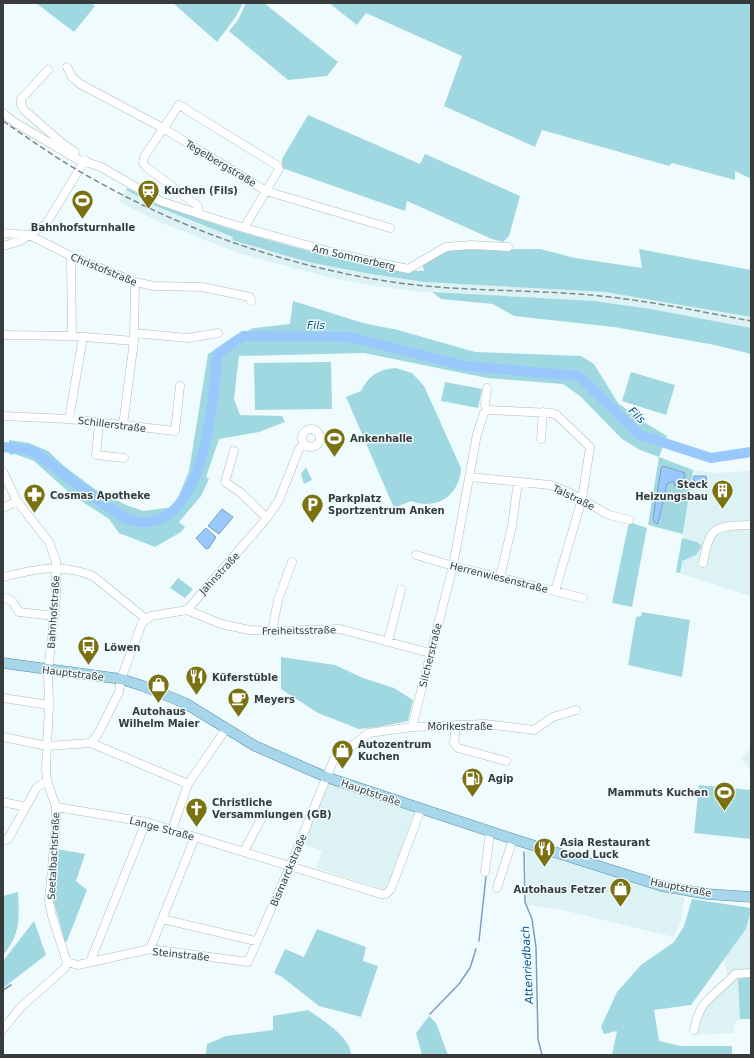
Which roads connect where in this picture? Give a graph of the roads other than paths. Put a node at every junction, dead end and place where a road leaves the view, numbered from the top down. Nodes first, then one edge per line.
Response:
1 (67, 67) dead end
2 (48, 70) dead end
3 (3, 113) edge
4 (163, 128) junction
5 (85, 160) junction
6 (266, 191) junction
7 (199, 214) junction
8 (244, 228) junction
9 (390, 228) dead end
10 (3, 233) edge
11 (29, 235) junction
12 (3, 246) edge
13 (508, 247) dead end
14 (71, 256) junction
15 (135, 282) junction
16 (251, 301) dead end
17 (218, 333) dead end
18 (3, 335) edge
19 (72, 336) junction
20 (82, 337) junction
21 (134, 337) junction
22 (180, 386) dead end
23 (487, 388) dead end
24 (487, 410) junction
25 (543, 412) junction
26 (3, 416) edge
27 (69, 419) junction
28 (98, 423) junction
29 (123, 425) junction
30 (541, 439) dead end
31 (304, 444) dead end
32 (234, 451) dead end
33 (124, 458) dead end
34 (3, 472) edge
35 (470, 477) junction
36 (518, 482) junction
37 (582, 499) junction
38 (17, 501) junction
39 (3, 508) edge
40 (268, 518) junction
41 (629, 520) dead end
42 (751, 525) edge
43 (416, 555) dead end
44 (292, 562) dead end
45 (703, 563) dead end
46 (453, 566) junction
47 (56, 568) junction
48 (3, 577) edge
49 (500, 577) junction
50 (401, 590) dead end
51 (555, 591) junction
52 (3, 598) edge
53 (583, 598) dead end
54 (187, 610) junction
55 (54, 616) junction
56 (146, 619) junction
57 (272, 631) junction
58 (388, 641) junction
59 (430, 653) junction
60 (3, 663) edge
61 (48, 671) junction
62 (121, 679) junction
63 (3, 698) edge
64 (49, 705) junction
65 (576, 710) dead end
66 (456, 725) junction
67 (412, 727) junction
68 (226, 729) junction
69 (3, 737) edge
70 (92, 743) junction
71 (47, 746) junction
72 (506, 761) dead end
73 (326, 777) junction
74 (47, 781) junction
75 (188, 784) junction
76 (3, 802) edge
77 (26, 807) junction
78 (56, 807) junction
79 (422, 809) junction
80 (265, 812) dead end
81 (146, 822) junction
82 (172, 830) junction
83 (490, 832) junction
84 (196, 837) junction
85 (513, 839) junction
86 (3, 841) edge
87 (244, 851) junction
88 (290, 866) junction
89 (485, 872) dead end
90 (497, 888) dead end
91 (751, 897) edge
92 (162, 919) junction
93 (256, 941) junction
94 (150, 950) junction
95 (67, 962) junction
96 (90, 962) junction
97 (248, 962) joint
98 (751, 973) edge
99 (3, 1030) edge
100 (694, 1030) dead end

1 - 4 street, Tegelbergstraße
2 - 5 street, Am Sommerberg
3 - 5 street, Am Sommerberg
4 - 6 street, Tegelbergstraße
4 - 6 street
4 - 7 street
5 - 7 street, Am Sommerberg
5 - 11 street
6 - 8 street
6 - 9 street, Tegelbergstraße
7 - 8 street, Am Sommerberg
8 - 13 street, Am Sommerberg
10 - 11 street
11 - 12 street
11 - 14 street, Christofstraße
14 - 15 street, Christofstraße
14 - 19 street
15 - 16 street, Christofstraße
15 - 21 street
17 - 21 street
18 - 19 street
19 - 20 street
20 - 21 street
20 - 27 street
21 - 29 street
22 - 29 street, Schillerstraße
23 - 24 street
24 - 25 street
24 - 35 street, Silcherstraße
25 - 30 street
25 - 37 street
26 - 27 street, Schillerstraße
27 - 28 street, Schillerstraße
28 - 29 street, Schillerstraße
28 - 33 street
31 - 40 street, Jahnstraße
32 - 40 street
34 - 38 street, Bahnhofstraße
35 - 36 street, Talstraße
35 - 46 street, Silcherstraße
36 - 37 street, Talstraße
36 - 49 street
37 - 41 street, Talstraße
37 - 51 street
38 - 39 street
38 - 47 street, Bahnhofstraße
40 - 54 street, Jahnstraße
42 - 45 street
43 - 46 street, Herrenwiesenstraße
44 - 57 street
46 - 49 street, Herrenwiesenstraße
46 - 59 street, Silcherstraße
47 - 48 street
47 - 55 street, Bahnhofstraße
47 - 56 street
49 - 51 street, Herrenwiesenstraße
50 - 58 street
51 - 53 street, Herrenwiesenstraße
52 - 55 street
54 - 56 street
54 - 57 street, Freiheitsstraße
55 - 61 street, Bahnhofstraße
56 - 62 street
57 - 58 street, Freiheitsstraße
58 - 59 street, Freiheitsstraße
59 - 67 street, Silcherstraße
60 - 61 main road, Hauptstraße
61 - 62 main road, Hauptstraße
61 - 64 street, Bahnhofstraße
62 - 68 main road, Hauptstraße
62 - 70 street
63 - 64 street
64 - 71 street, Seetalbachstraße
65 - 66 street, Mörikestraße
66 - 67 street, Mörikestraße
66 - 72 street
67 - 73 street
68 - 73 main road, Hauptstraße
68 - 75 street
69 - 71 street
70 - 71 street
70 - 75 street
71 - 74 street, Seetalbachstraße
73 - 79 main road, Hauptstraße
73 - 88 street, Bismarckstraße
74 - 77 street
74 - 78 street, Seetalbachstraße
75 - 82 street
76 - 77 street
77 - 86 street
78 - 81 street, Lange Straße
78 - 95 street, Seetalbachstraße
79 - 83 main road, Hauptstraße
79 - 88 street, Lange Straße
80 - 87 street
81 - 82 street, Lange Straße
81 - 96 street
82 - 84 street, Lange Straße
83 - 85 main road, Hauptstraße
83 - 89 street
84 - 87 street, Lange Straße
84 - 92 street
85 - 90 street
85 - 91 main road, Hauptstraße
87 - 88 street, Lange Straße
88 - 93 street, Bismarckstraße
92 - 93 street
92 - 94 street
93 - 97 street, Bismarckstraße
94 - 96 street, Steinstraße
94 - 97 street, Steinstraße
95 - 96 street, Steinstraße
95 - 99 street
98 - 100 street

